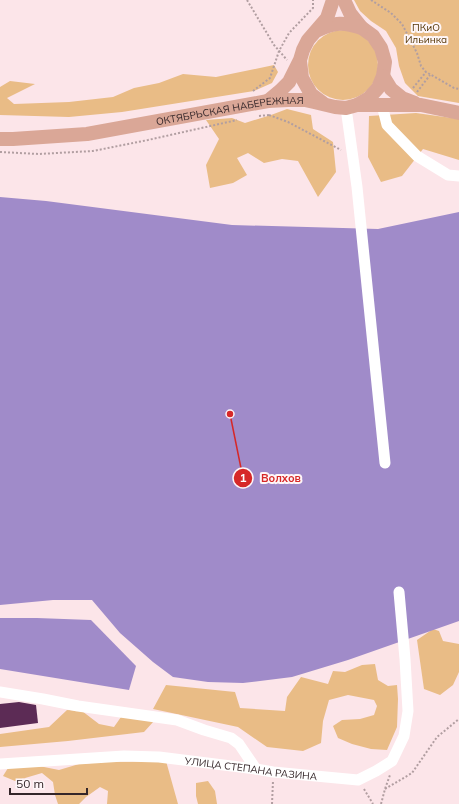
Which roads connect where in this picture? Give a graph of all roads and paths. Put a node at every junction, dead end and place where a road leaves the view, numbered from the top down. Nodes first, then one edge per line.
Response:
1 (247, 0) edge
2 (312, 0) edge
3 (333, 0) edge
4 (344, 0) edge
5 (371, 0) edge
6 (362, 28) junction
7 (308, 40) junction
8 (279, 51) junction
9 (298, 65) junction
10 (426, 72) junction
11 (430, 75) junction
12 (383, 76) junction
13 (459, 89) edge
14 (246, 92) dead end
15 (415, 98) junction
16 (325, 104) junction
17 (382, 105) junction
18 (352, 106) junction
19 (268, 108) junction
20 (459, 113) edge
21 (0, 138) edge
22 (353, 157) junction
23 (459, 176) edge
24 (385, 463) dead end
25 (399, 592) dead end
26 (0, 692) edge
27 (459, 718) edge
28 (0, 764) edge
29 (256, 769) junction
30 (273, 772) junction
31 (358, 780) junction
32 (385, 789) dead end
33 (272, 804) edge
34 (373, 804) edge

1 - 8 path
2 - 8 path
3 - 7 main road
4 - 6 main road
5 - 10 path
6 - 7 main road
6 - 12 main road
7 - 9 main road
8 - 9 path
8 - 14 path
9 - 16 main road
9 - 19 main road
10 - 11 path
10 - 15 path
11 - 13 path
11 - 15 path
12 - 15 main road
12 - 18 main road
15 - 17 main road, ОКТЯБРЬСКАЯ НАБЕРЕЖНАЯ
15 - 20 main road, ОКТЯБРЬСКАЯ НАБЕРЕЖНАЯ
16 - 18 main road, ОКТЯБРЬСКАЯ НАБЕРЕЖНАЯ
16 - 19 main road, ОКТЯБРЬСКАЯ НАБЕРЕЖНАЯ
17 - 18 main road, ОКТЯБРЬСКАЯ НАБЕРЕЖНАЯ
17 - 23 street
18 - 22 street
19 - 21 main road, ОКТЯБРЬСКАЯ НАБЕРЕЖНАЯ
19 - 22 path
22 - 24 street
25 - 31 street
26 - 29 street
27 - 32 path
28 - 29 street, УЛИЦА СТЕПАНА РАЗИНА
29 - 30 street, УЛИЦА СТЕПАНА РАЗИНА
30 - 31 street, УЛИЦА СТЕПАНА РАЗИНА
30 - 33 path
31 - 34 path

